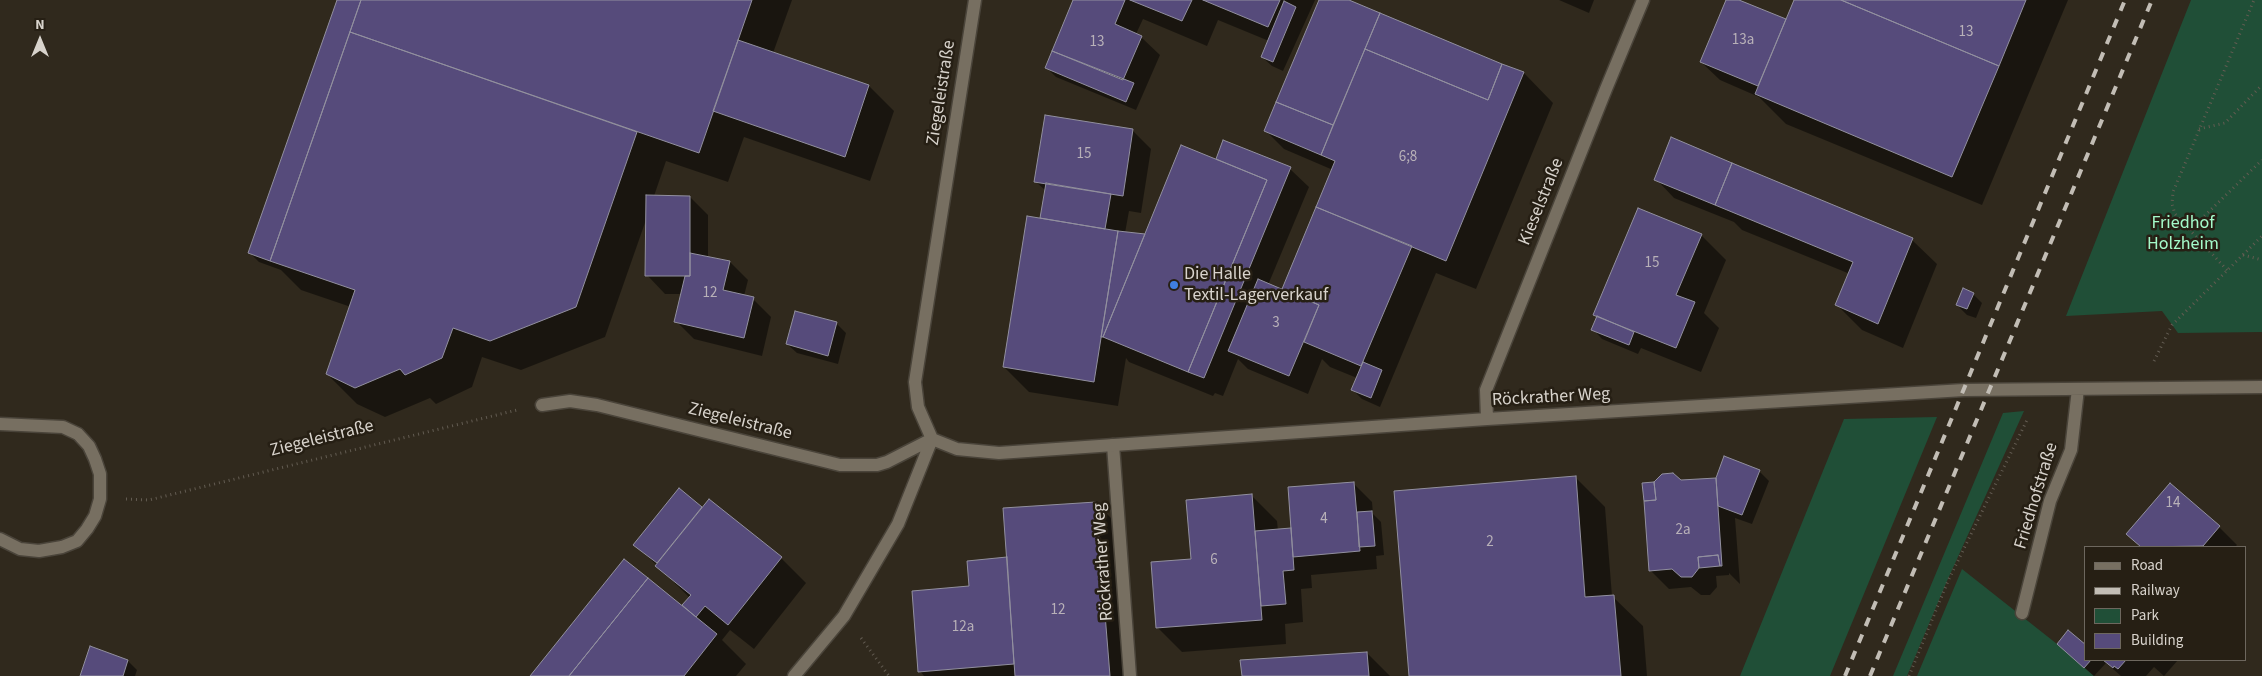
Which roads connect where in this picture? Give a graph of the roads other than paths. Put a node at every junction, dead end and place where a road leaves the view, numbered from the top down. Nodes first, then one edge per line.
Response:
1 (975, 0) edge
2 (1643, 0) edge
3 (2262, 387) edge
4 (2078, 389) junction
5 (542, 404) road end
6 (1487, 419) junction
7 (0, 424) edge
8 (932, 439) junction
9 (1113, 445) junction
10 (0, 539) edge
11 (2022, 613) dead end
12 (794, 676) edge
13 (1130, 676) edge

1 - 8 street, Ziegeleistraße
2 - 6 street, Kieselstraße
3 - 4 street
4 - 6 street, Röckrather Weg
4 - 11 street, Friedhofstraße
5 - 8 street, Ziegeleistraße
6 - 9 street, Röckrather Weg
7 - 10 street
8 - 9 street, Röckrather Weg
8 - 12 street
9 - 13 street, Röckrather Weg

